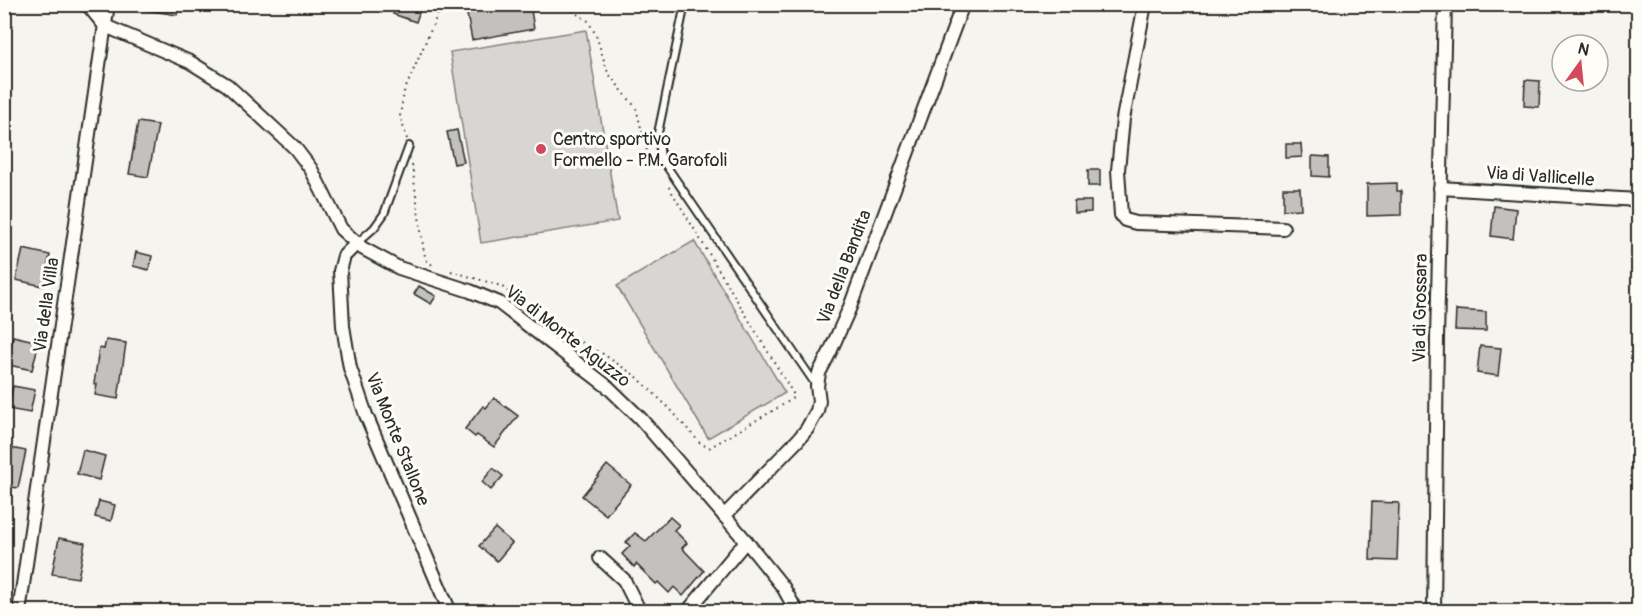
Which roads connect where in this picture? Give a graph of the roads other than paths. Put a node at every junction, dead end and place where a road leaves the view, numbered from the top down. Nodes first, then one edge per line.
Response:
1 (87, 4) edge
2 (108, 4) edge
3 (685, 4) edge
4 (963, 4) edge
5 (1144, 4) edge
6 (1445, 4) edge
7 (105, 26) junction
8 (409, 146) road end
9 (1440, 188) junction
10 (1638, 200) edge
11 (1283, 228) dead end
12 (356, 244) junction
13 (816, 386) junction
14 (723, 516) junction
15 (746, 542) junction
16 (600, 558) dead end
17 (19, 612) edge
18 (450, 612) edge
19 (640, 612) edge
20 (687, 612) edge
21 (797, 612) edge
22 (1434, 612) edge

1 - 7 street
2 - 7 street, Via della Villa
3 - 13 lane
4 - 13 street, Via della Bandita
5 - 11 street
6 - 9 street, Via di Grossara
7 - 12 street, Via di Monte Aguzzo
7 - 17 street, Via della Villa
8 - 12 lane
9 - 10 street, Via di Vallicelle
9 - 22 street, Via di Grossara
12 - 14 street, Via di Monte Aguzzo
12 - 18 street, Via Monte Stallone
13 - 14 street, Via della Bandita
14 - 15 street, Via di Monte Aguzzo
15 - 20 street
15 - 21 street, Via di Monte Aguzzo
16 - 19 street

